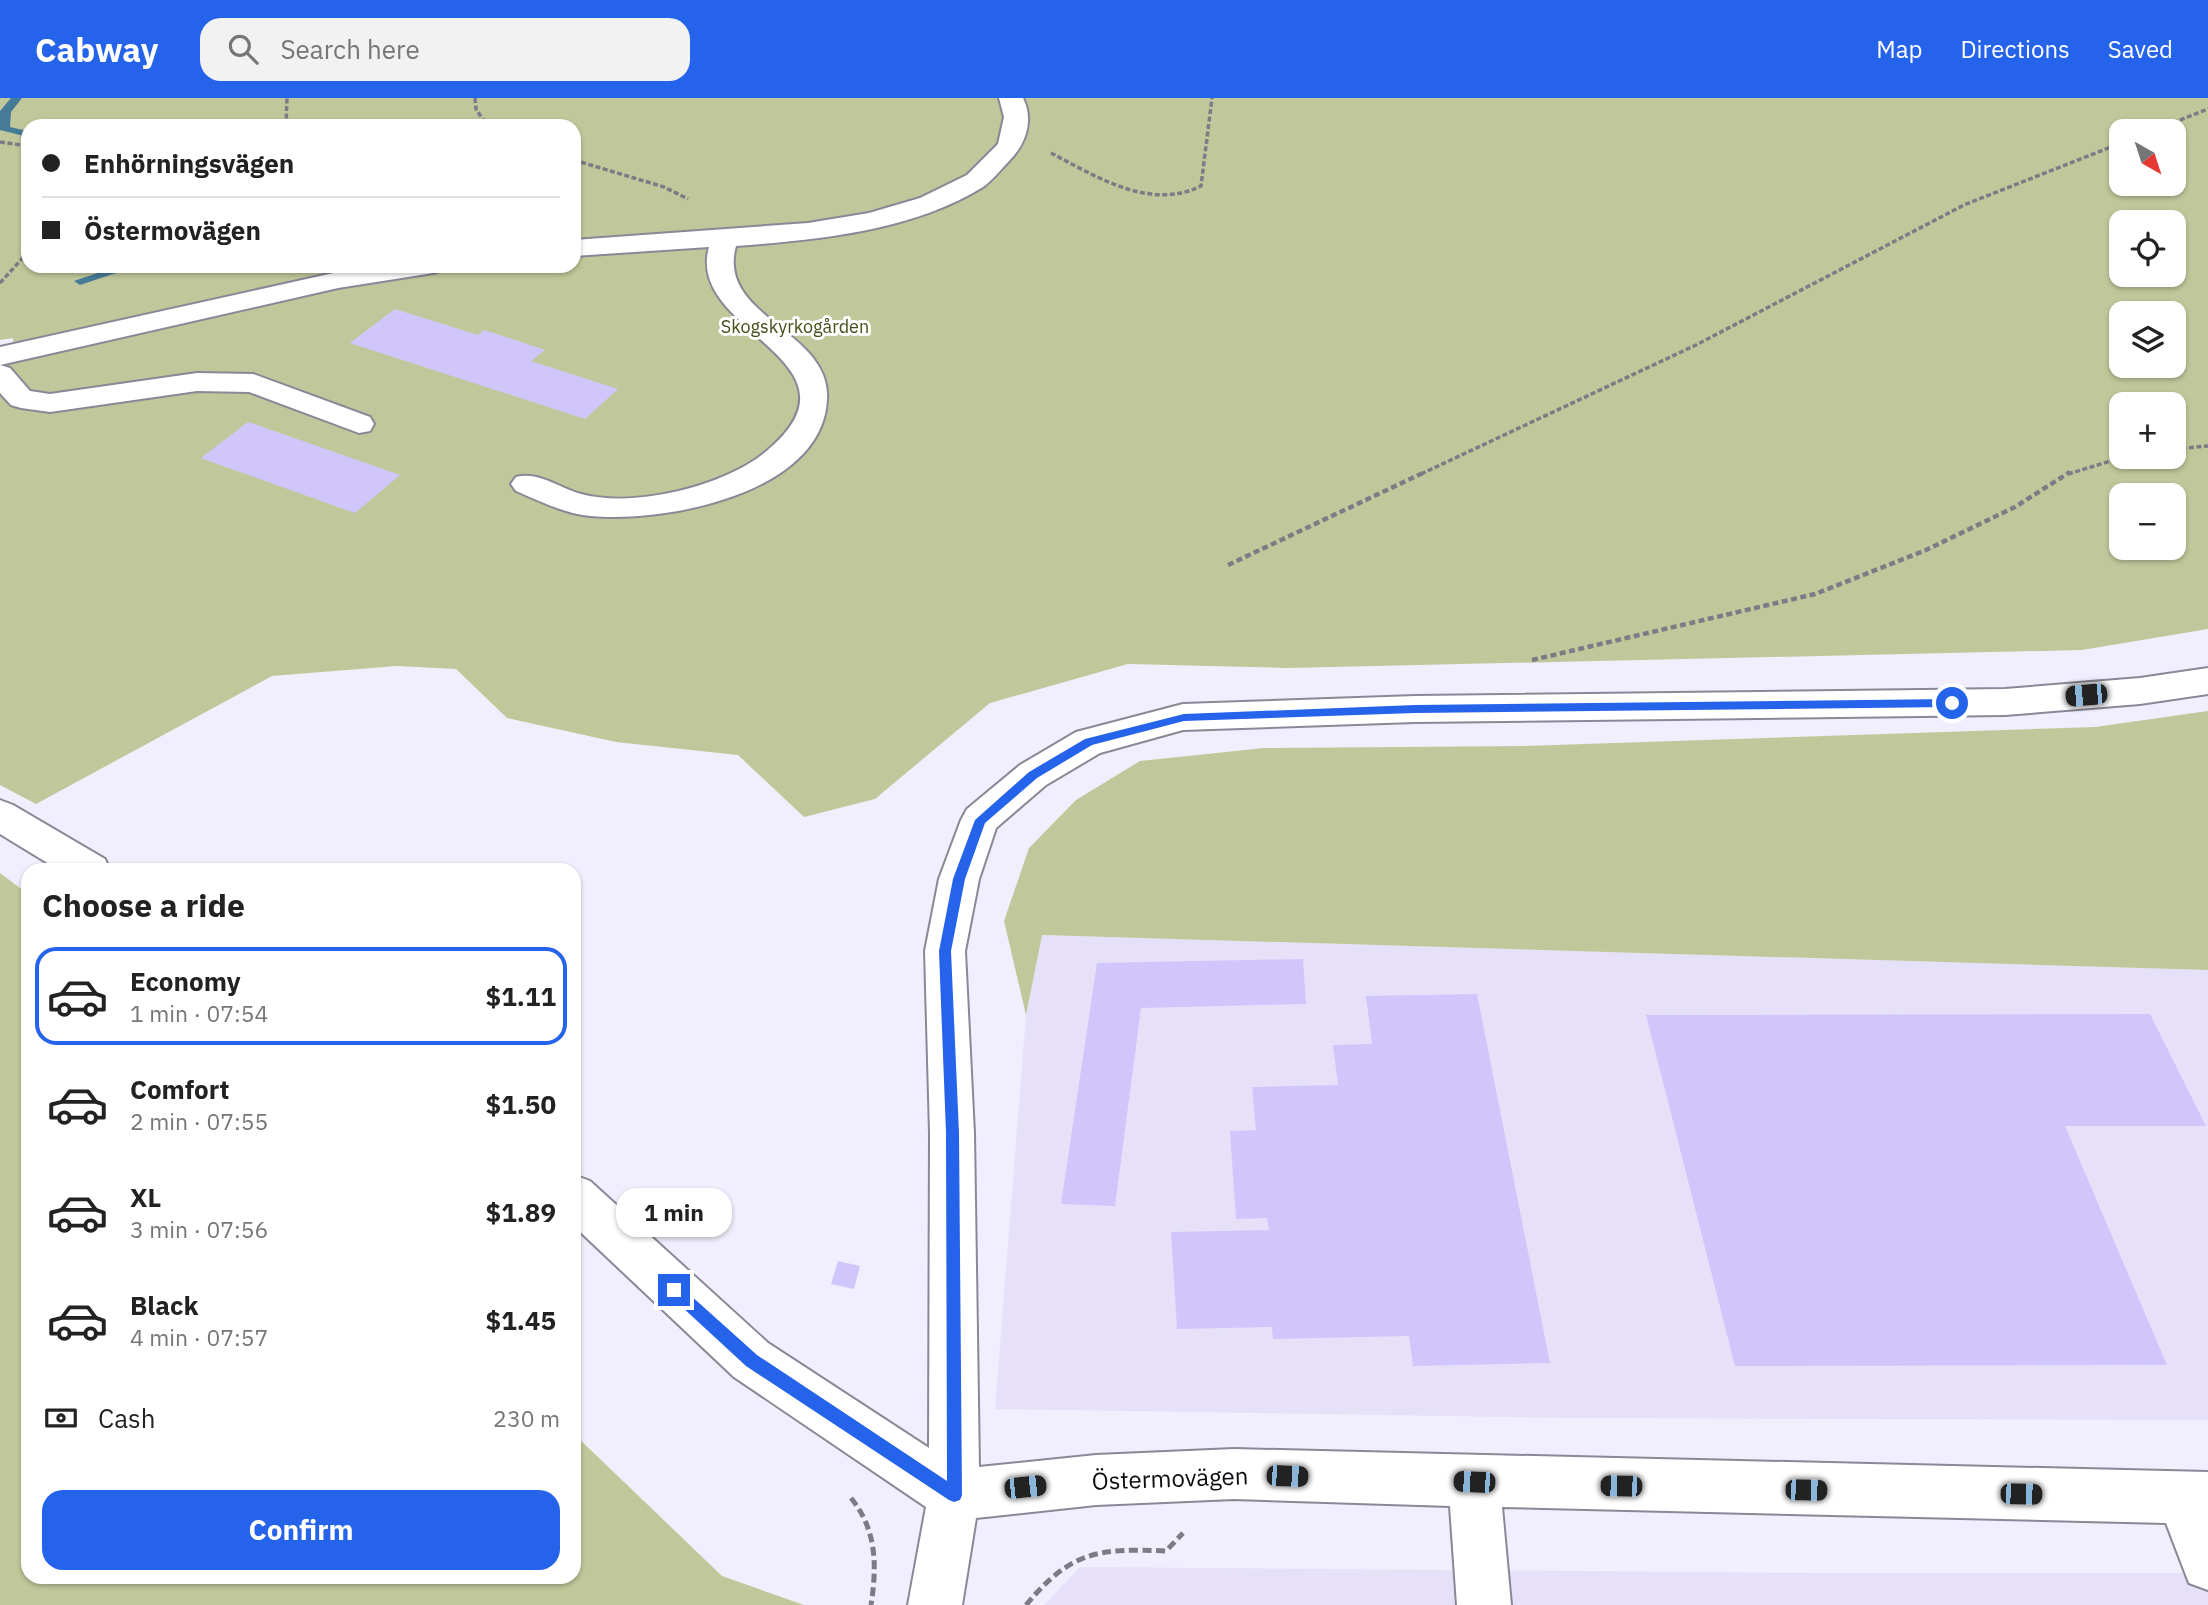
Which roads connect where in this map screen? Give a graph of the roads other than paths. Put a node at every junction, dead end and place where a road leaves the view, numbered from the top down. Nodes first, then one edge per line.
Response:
1 (1011, 98) edge
2 (725, 237) junction
3 (581, 247) edge
4 (382, 273) edge
5 (0, 356) edge
6 (0, 374) edge
7 (359, 424) dead end
8 (527, 484) dead end
9 (2208, 681) edge
10 (0, 815) edge
11 (79, 863) edge
12 (581, 1202) edge
13 (1474, 1482) junction
14 (954, 1495) junction
15 (2195, 1497) edge
16 (2208, 1564) edge
17 (935, 1605) edge
18 (1484, 1605) edge

1 - 2 street
2 - 3 street
2 - 8 street
4 - 5 street
6 - 7 street
9 - 14 street
10 - 11 street
12 - 14 street
13 - 14 street, Östermovägen
13 - 15 street, Östermovägen
13 - 18 street
14 - 17 street
15 - 16 street

